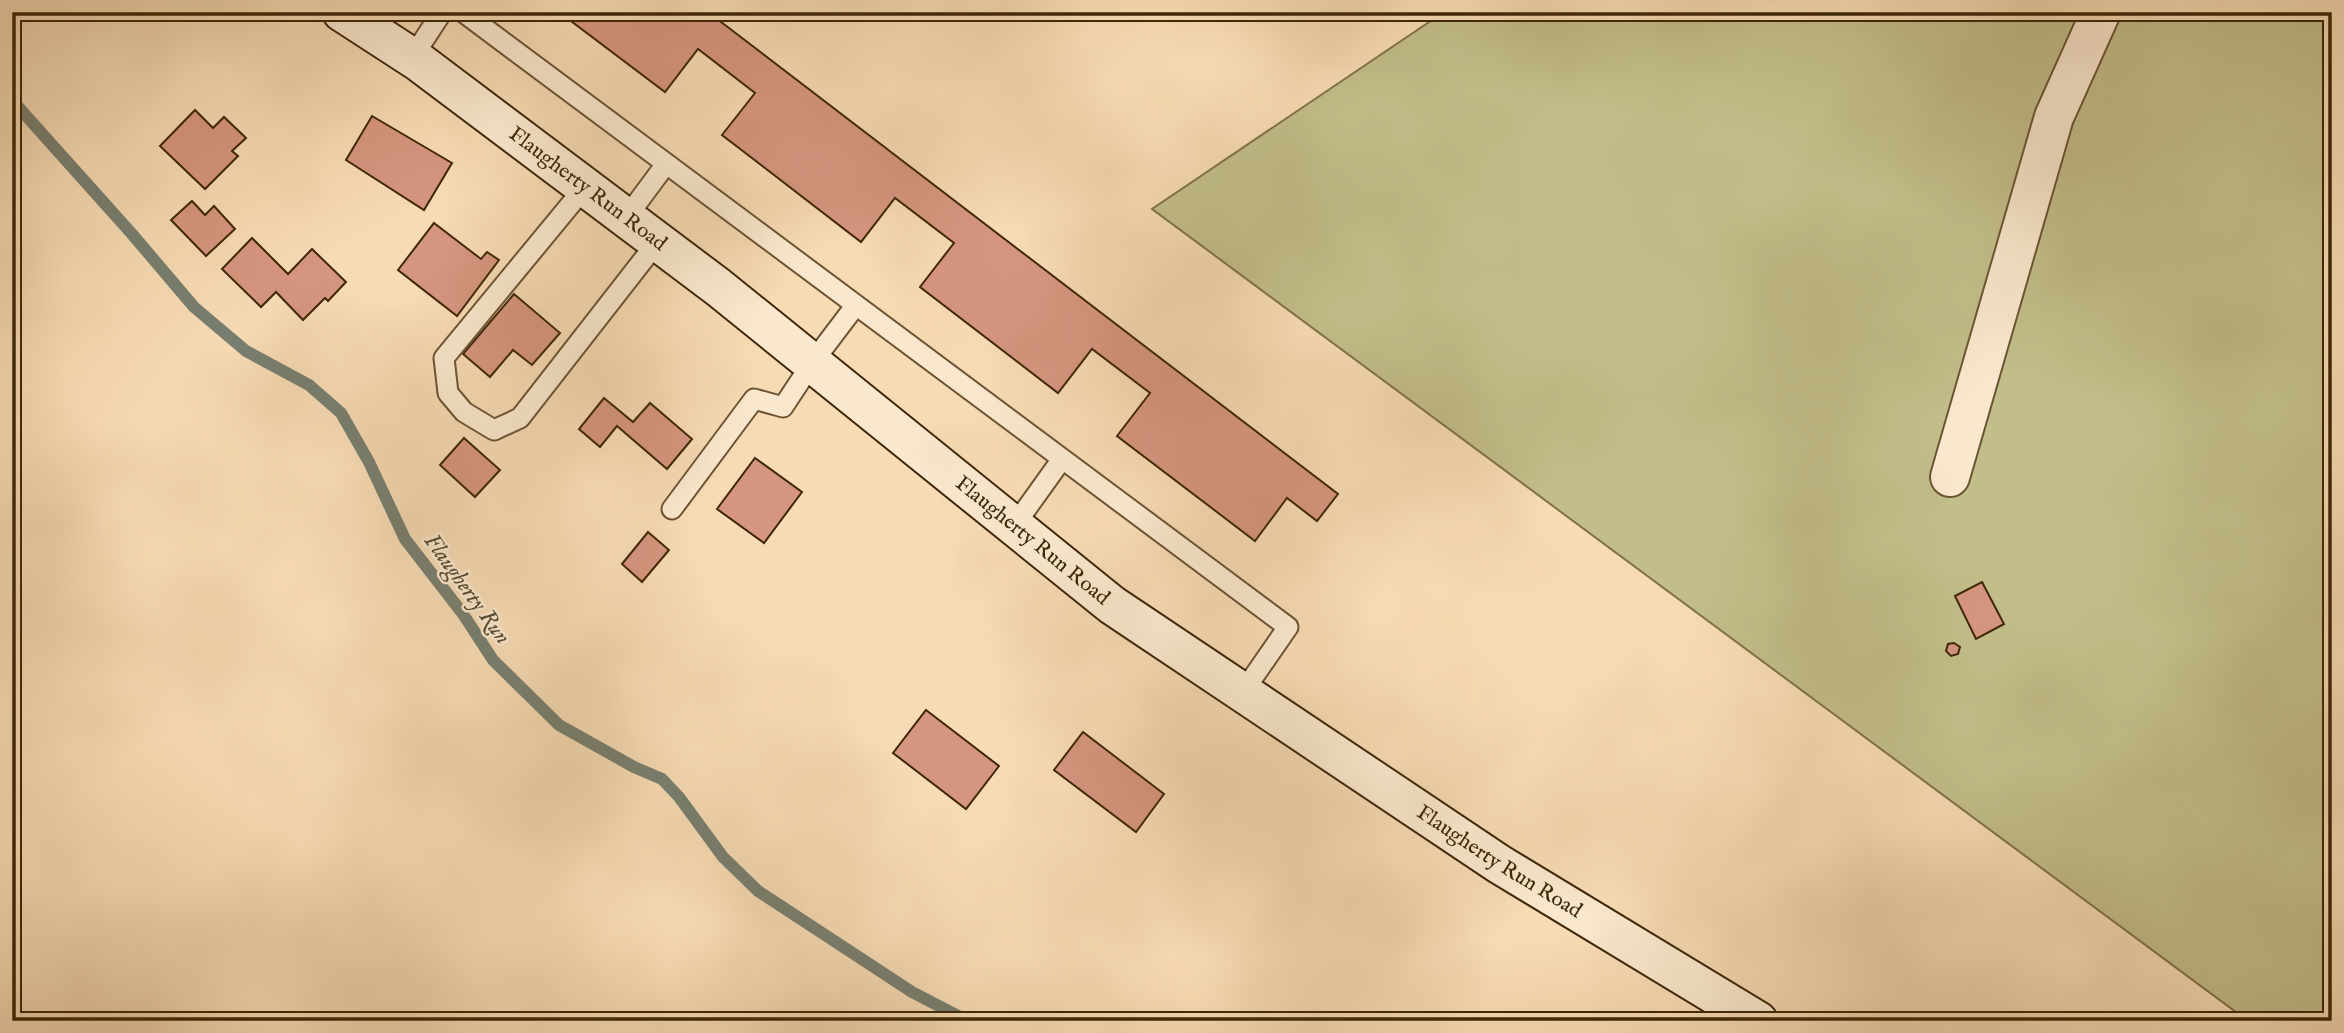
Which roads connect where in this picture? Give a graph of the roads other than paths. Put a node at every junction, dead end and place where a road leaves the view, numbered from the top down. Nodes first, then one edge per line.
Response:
1 (342, 12) edge
2 (442, 12) edge
3 (463, 12) edge
4 (2101, 12) edge
5 (412, 58) junction
6 (666, 164) junction
7 (586, 187) junction
8 (626, 218) junction
9 (658, 242) junction
10 (856, 305) junction
11 (812, 363) junction
12 (1062, 459) junction
13 (1950, 477) dead end
14 (672, 509) dead end
15 (1014, 526) junction
16 (1243, 692) junction
17 (1758, 1021) edge

1 - 5 main road, Flaugherty Run Road
2 - 5 lane
3 - 6 lane
4 - 13 main road
5 - 7 main road, Flaugherty Run Road
6 - 8 lane
6 - 10 lane
7 - 8 main road, Flaugherty Run Road
7 - 9 lane
8 - 9 main road, Flaugherty Run Road
9 - 11 main road, Flaugherty Run Road
10 - 11 lane
10 - 12 lane
11 - 14 lane
11 - 15 main road, Flaugherty Run Road
12 - 15 lane
12 - 16 lane
15 - 16 main road, Flaugherty Run Road
16 - 17 main road, Flaugherty Run Road

